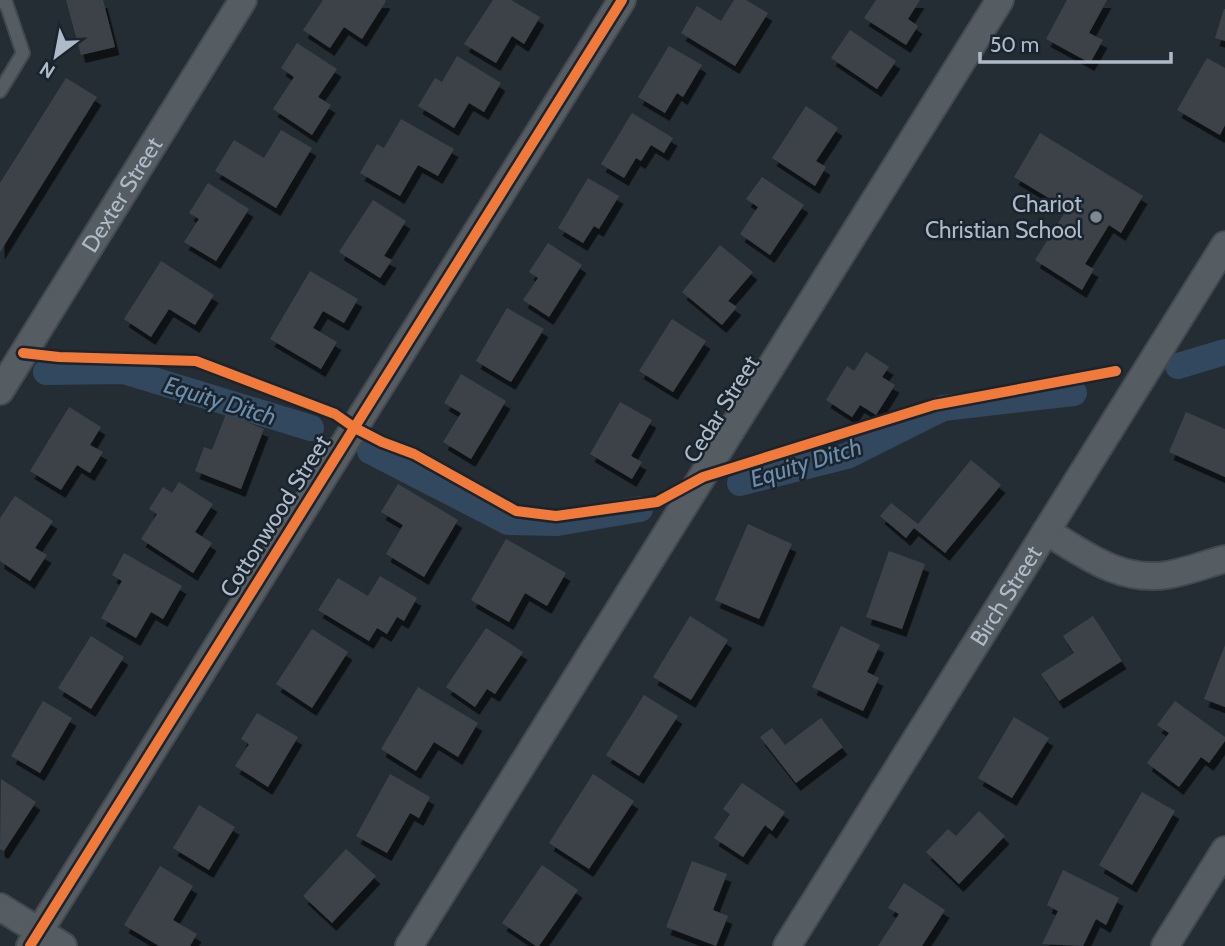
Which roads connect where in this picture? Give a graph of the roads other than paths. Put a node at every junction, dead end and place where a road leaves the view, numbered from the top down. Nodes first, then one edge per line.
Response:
1 (243, 0) edge
2 (622, 0) edge
3 (1000, 0) edge
4 (0, 2) edge
5 (0, 91) edge
6 (1225, 245) edge
7 (0, 390) edge
8 (1046, 531) junction
9 (1225, 559) edge
10 (1225, 850) edge
11 (0, 907) edge
12 (35, 939) edge
13 (63, 946) edge
14 (409, 946) edge
15 (787, 946) edge
16 (1165, 946) edge

1 - 7 street, Dexter Street
2 - 12 street, Cottonwood Street
3 - 14 street, Cedar Street
4 - 5 lane
6 - 8 street, Birch Street
8 - 9 street
8 - 15 street, Birch Street
10 - 16 street
11 - 12 street
12 - 13 street

